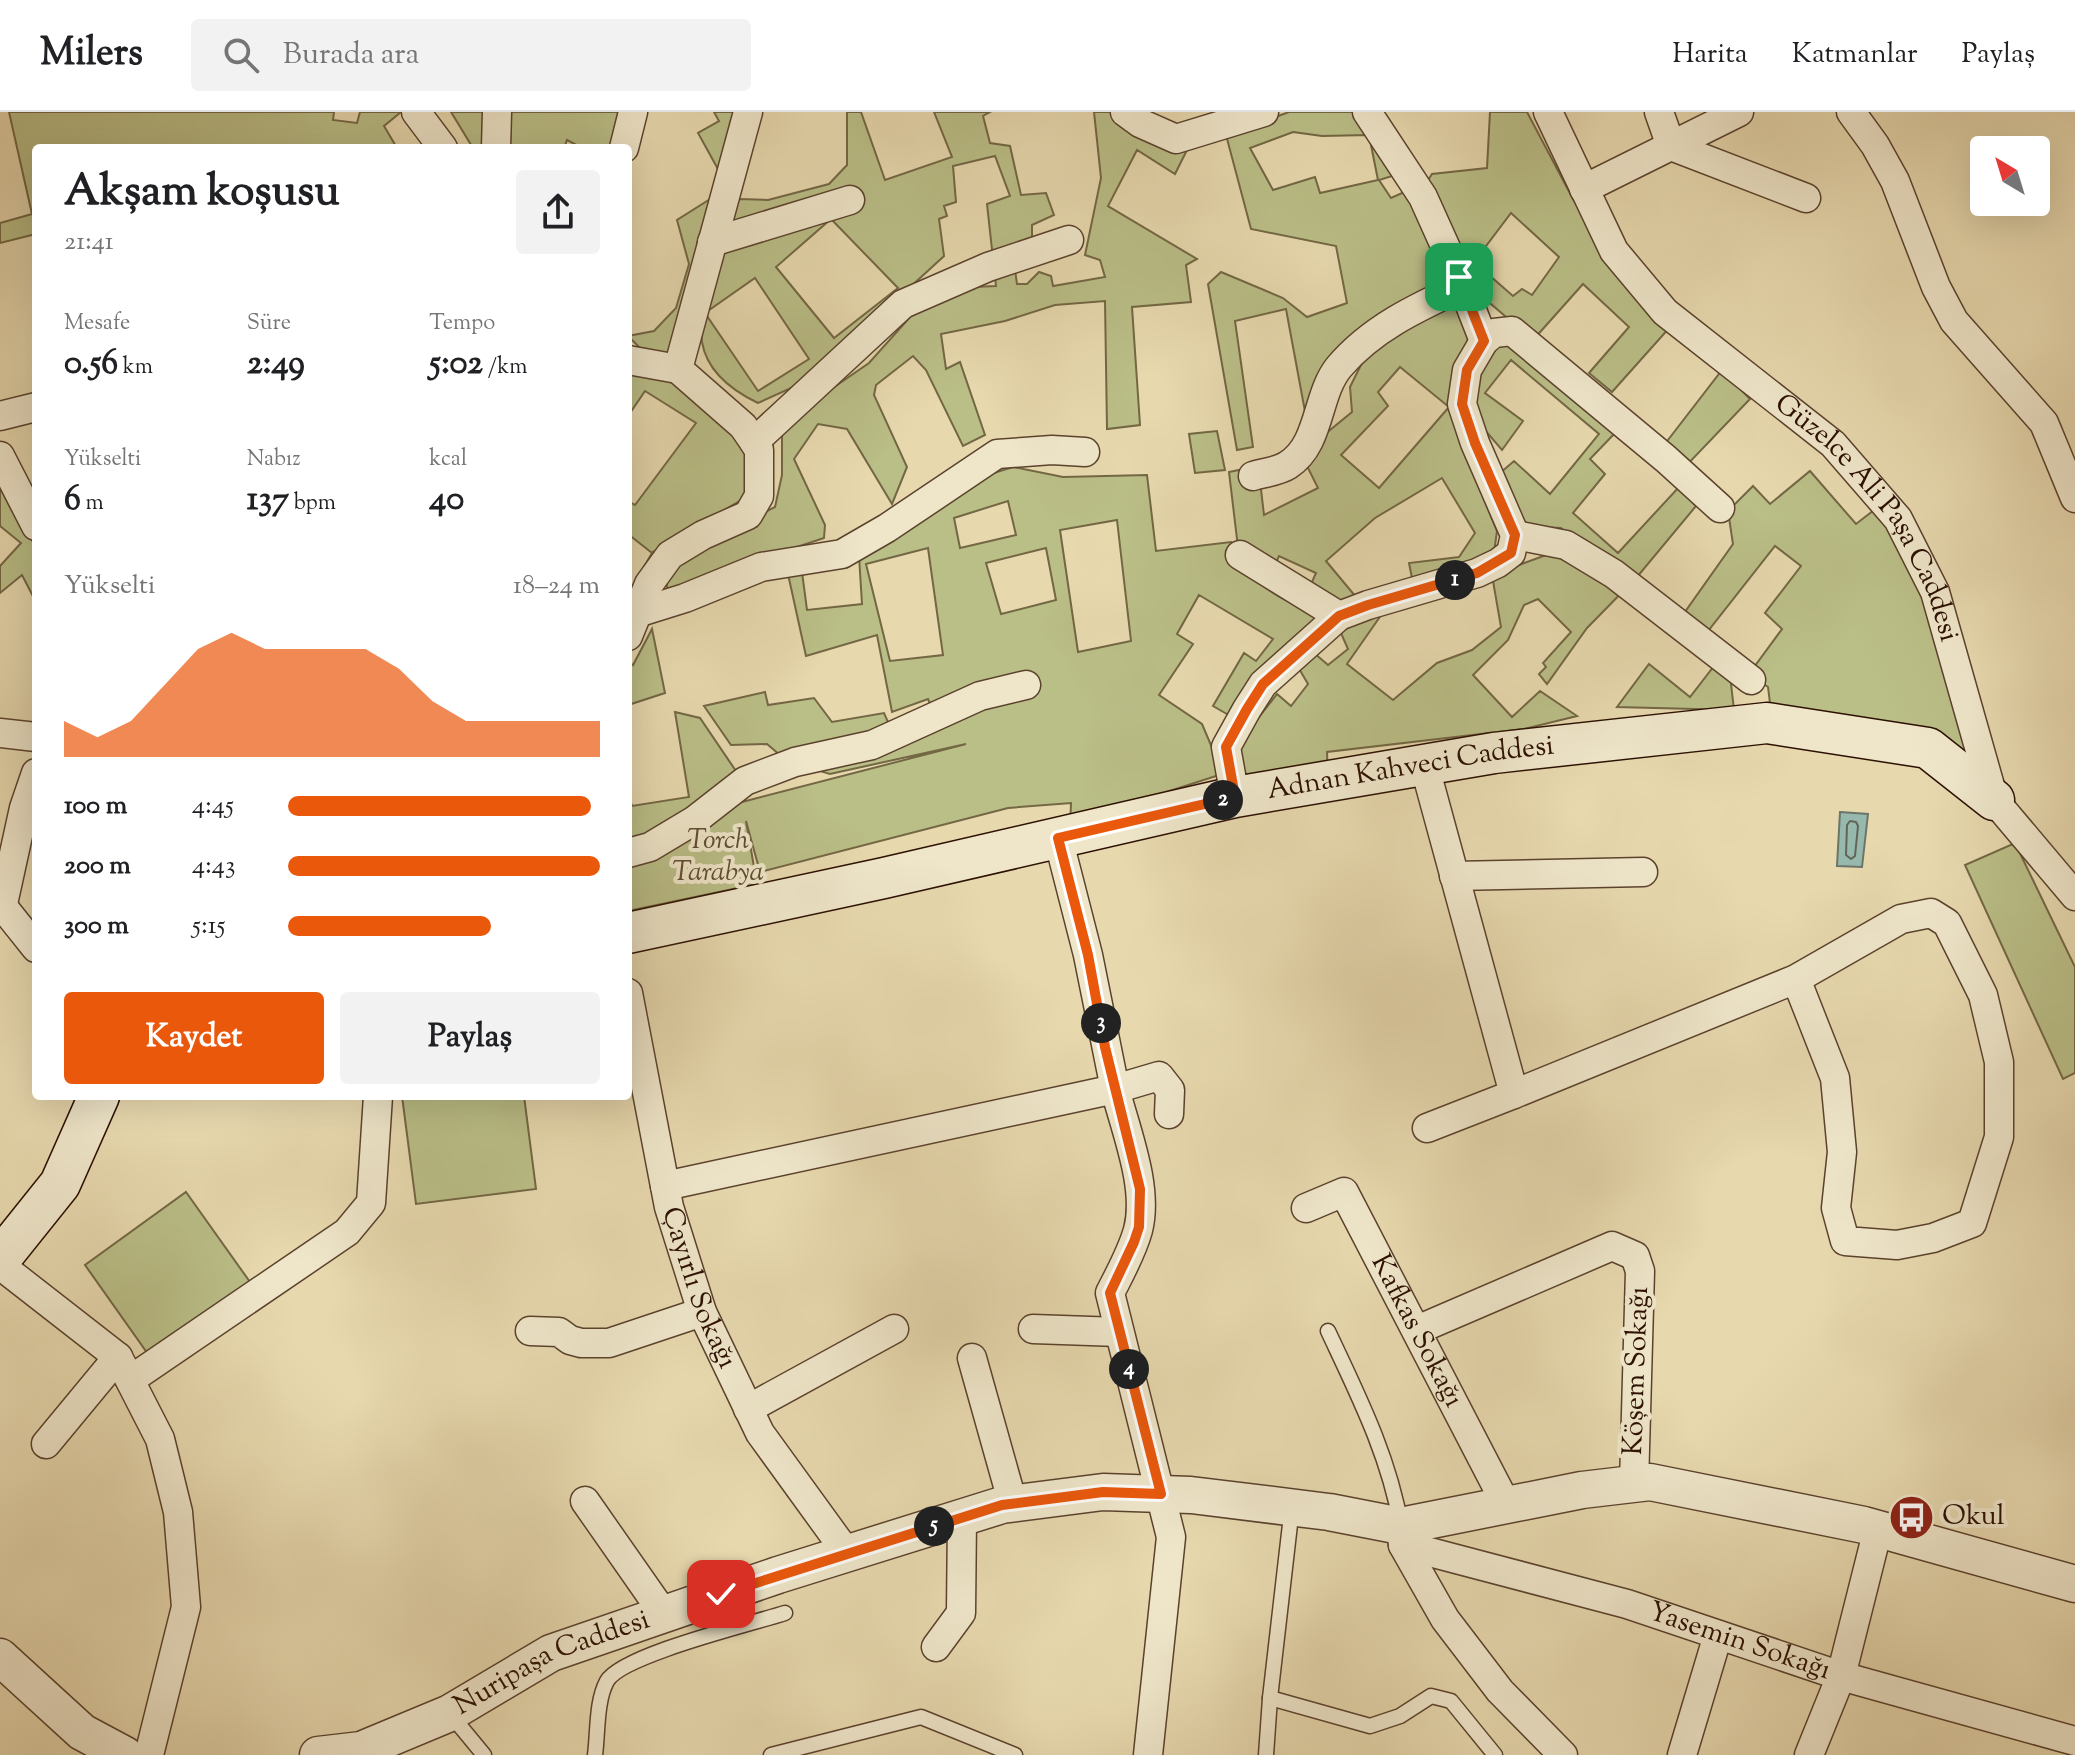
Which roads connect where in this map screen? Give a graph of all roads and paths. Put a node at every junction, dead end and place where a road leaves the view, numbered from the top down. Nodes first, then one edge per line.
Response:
1 (416, 112) edge
2 (497, 112) edge
3 (633, 112) edge
4 (748, 112) edge
5 (1125, 112) edge
6 (1264, 112) edge
7 (1367, 112) edge
8 (1548, 112) edge
9 (1659, 112) edge
10 (1739, 112) edge
11 (1851, 112) edge
12 (440, 144) edge
13 (496, 144) edge
14 (625, 144) edge
15 (1671, 146) junction
16 (1584, 189) junction
17 (1806, 198) dead end
18 (850, 200) dead end
19 (1069, 240) dead end
20 (712, 242) junction
21 (1463, 286) junction
22 (1484, 341) junction
23 (632, 361) edge
24 (678, 369) junction
25 (32, 408) edge
26 (0, 416) edge
27 (754, 442) junction
28 (1085, 452) dead end
29 (0, 456) edge
30 (1253, 476) dead end
31 (2075, 498) edge
32 (1720, 508) dead end
33 (32, 518) edge
34 (1515, 535) junction
35 (1240, 555) dead end
36 (1339, 616) junction
37 (633, 624) edge
38 (1751, 680) dead end
39 (1026, 685) dead end
40 (0, 733) edge
41 (32, 737) edge
42 (1424, 764) junction
43 (32, 785) edge
44 (1235, 797) junction
45 (1994, 800) junction
46 (1058, 838) junction
47 (632, 852) edge
48 (1643, 872) dead end
49 (1454, 876) junction
50 (2075, 896) edge
51 (1, 903) edge
52 (632, 932) edge
53 (32, 943) edge
54 (1796, 979) junction
55 (632, 1014) edge
56 (1115, 1089) junction
57 (1514, 1094) junction
58 (95, 1100) edge
59 (378, 1100) edge
60 (1169, 1114) dead end
61 (1427, 1128) dead end
62 (665, 1186) junction
63 (1306, 1208) dead end
64 (0, 1262) edge
65 (702, 1312) junction
66 (894, 1329) dead end
67 (1033, 1329) dead end
68 (1417, 1330) junction
69 (530, 1331) dead end
70 (1328, 1331) dead end
71 (1119, 1332) junction
72 (972, 1358) dead end
73 (124, 1368) junction
74 (748, 1409) junction
75 (46, 1444) dead end
76 (1634, 1484) junction
77 (1161, 1494) junction
78 (585, 1501) dead end
79 (1013, 1504) junction
80 (1507, 1506) junction
81 (1292, 1507) junction
82 (962, 1517) junction
83 (1878, 1529) junction
84 (1402, 1536) junction
85 (847, 1553) junction
86 (2075, 1584) edge
87 (785, 1613) dead end
88 (664, 1614) junction
89 (1718, 1635) junction
90 (936, 1647) dead end
91 (0, 1657) edge
92 (1841, 1676) junction
93 (1270, 1698) junction
94 (450, 1713) junction
95 (830, 1740) junction
96 (2075, 1741) edge
97 (125, 1755) edge
98 (149, 1755) edge
99 (318, 1755) edge
100 (484, 1755) edge
101 (595, 1755) edge
102 (771, 1755) edge
103 (837, 1755) edge
104 (1015, 1755) edge
105 (1148, 1755) edge
106 (1266, 1755) edge
107 (1495, 1755) edge
108 (1563, 1755) edge
109 (1682, 1755) edge
110 (1809, 1755) edge

1 - 12 street
2 - 13 street
3 - 14 street
4 - 20 street
5 - 6 street
7 - 21 street
8 - 16 street, Güzelce Ali Paşa Caddesi
9 - 15 street
10 - 15 street
11 - 31 street
15 - 16 street
15 - 17 street
16 - 45 street, Güzelce Ali Paşa Caddesi
18 - 20 street
19 - 27 street
20 - 24 street
21 - 22 street
21 - 30 street
22 - 32 street
22 - 34 street
23 - 24 street
24 - 27 street
25 - 26 street
27 - 37 street
28 - 37 street
29 - 33 street
34 - 36 street
34 - 38 street
35 - 36 street
36 - 44 street
39 - 47 street
40 - 41 street
42 - 44 main road, Adnan Kahveci Caddesi
42 - 45 main road, Adnan Kahveci Caddesi
42 - 49 street
43 - 51 street
44 - 46 main road, Adnan Kahveci Caddesi
45 - 50 street, Güzelce Ali Paşa Caddesi
46 - 52 main road, Adnan Kahveci Caddesi
46 - 56 street
48 - 49 street
49 - 57 street
51 - 53 street
54 - 54 street
54 - 57 street
55 - 62 street, Çayırlı Sokağı
56 - 60 street
56 - 62 street
56 - 71 street
57 - 61 street
58 - 64 main road
59 - 73 street
62 - 65 street, Çayırlı Sokağı
63 - 68 street, Kafkas Sokağı
64 - 73 street
65 - 69 street
65 - 74 street, Çayırlı Sokağı
66 - 74 street
67 - 71 street
68 - 76 street, Köşem Sokağı
68 - 80 street, Kafkas Sokağı
70 - 84 lane
71 - 77 street
72 - 79 street
73 - 75 street
73 - 98 street
74 - 85 street, Çayırlı Sokağı
76 - 80 street
76 - 83 street
77 - 79 street, Nuripaşa Caddesi
77 - 81 street, Nuripaşa Caddesi
77 - 105 street
78 - 88 street
79 - 82 street, Nuripaşa Caddesi
80 - 84 street
81 - 84 street, Nuripaşa Caddesi
81 - 93 lane
82 - 85 street, Nuripaşa Caddesi
82 - 90 street
83 - 86 street
83 - 92 street
84 - 89 street, Yasemin Sokağı
84 - 108 street
85 - 88 street, Nuripaşa Caddesi
87 - 101 lane
88 - 94 street, Nuripaşa Caddesi
89 - 92 street, Yasemin Sokağı
89 - 109 street
91 - 97 street
92 - 96 street, Yasemin Sokağı
92 - 110 street
93 - 106 lane
93 - 107 lane
94 - 99 street, Nuripaşa Caddesi
94 - 100 lane
95 - 102 lane
95 - 103 lane
95 - 104 lane

